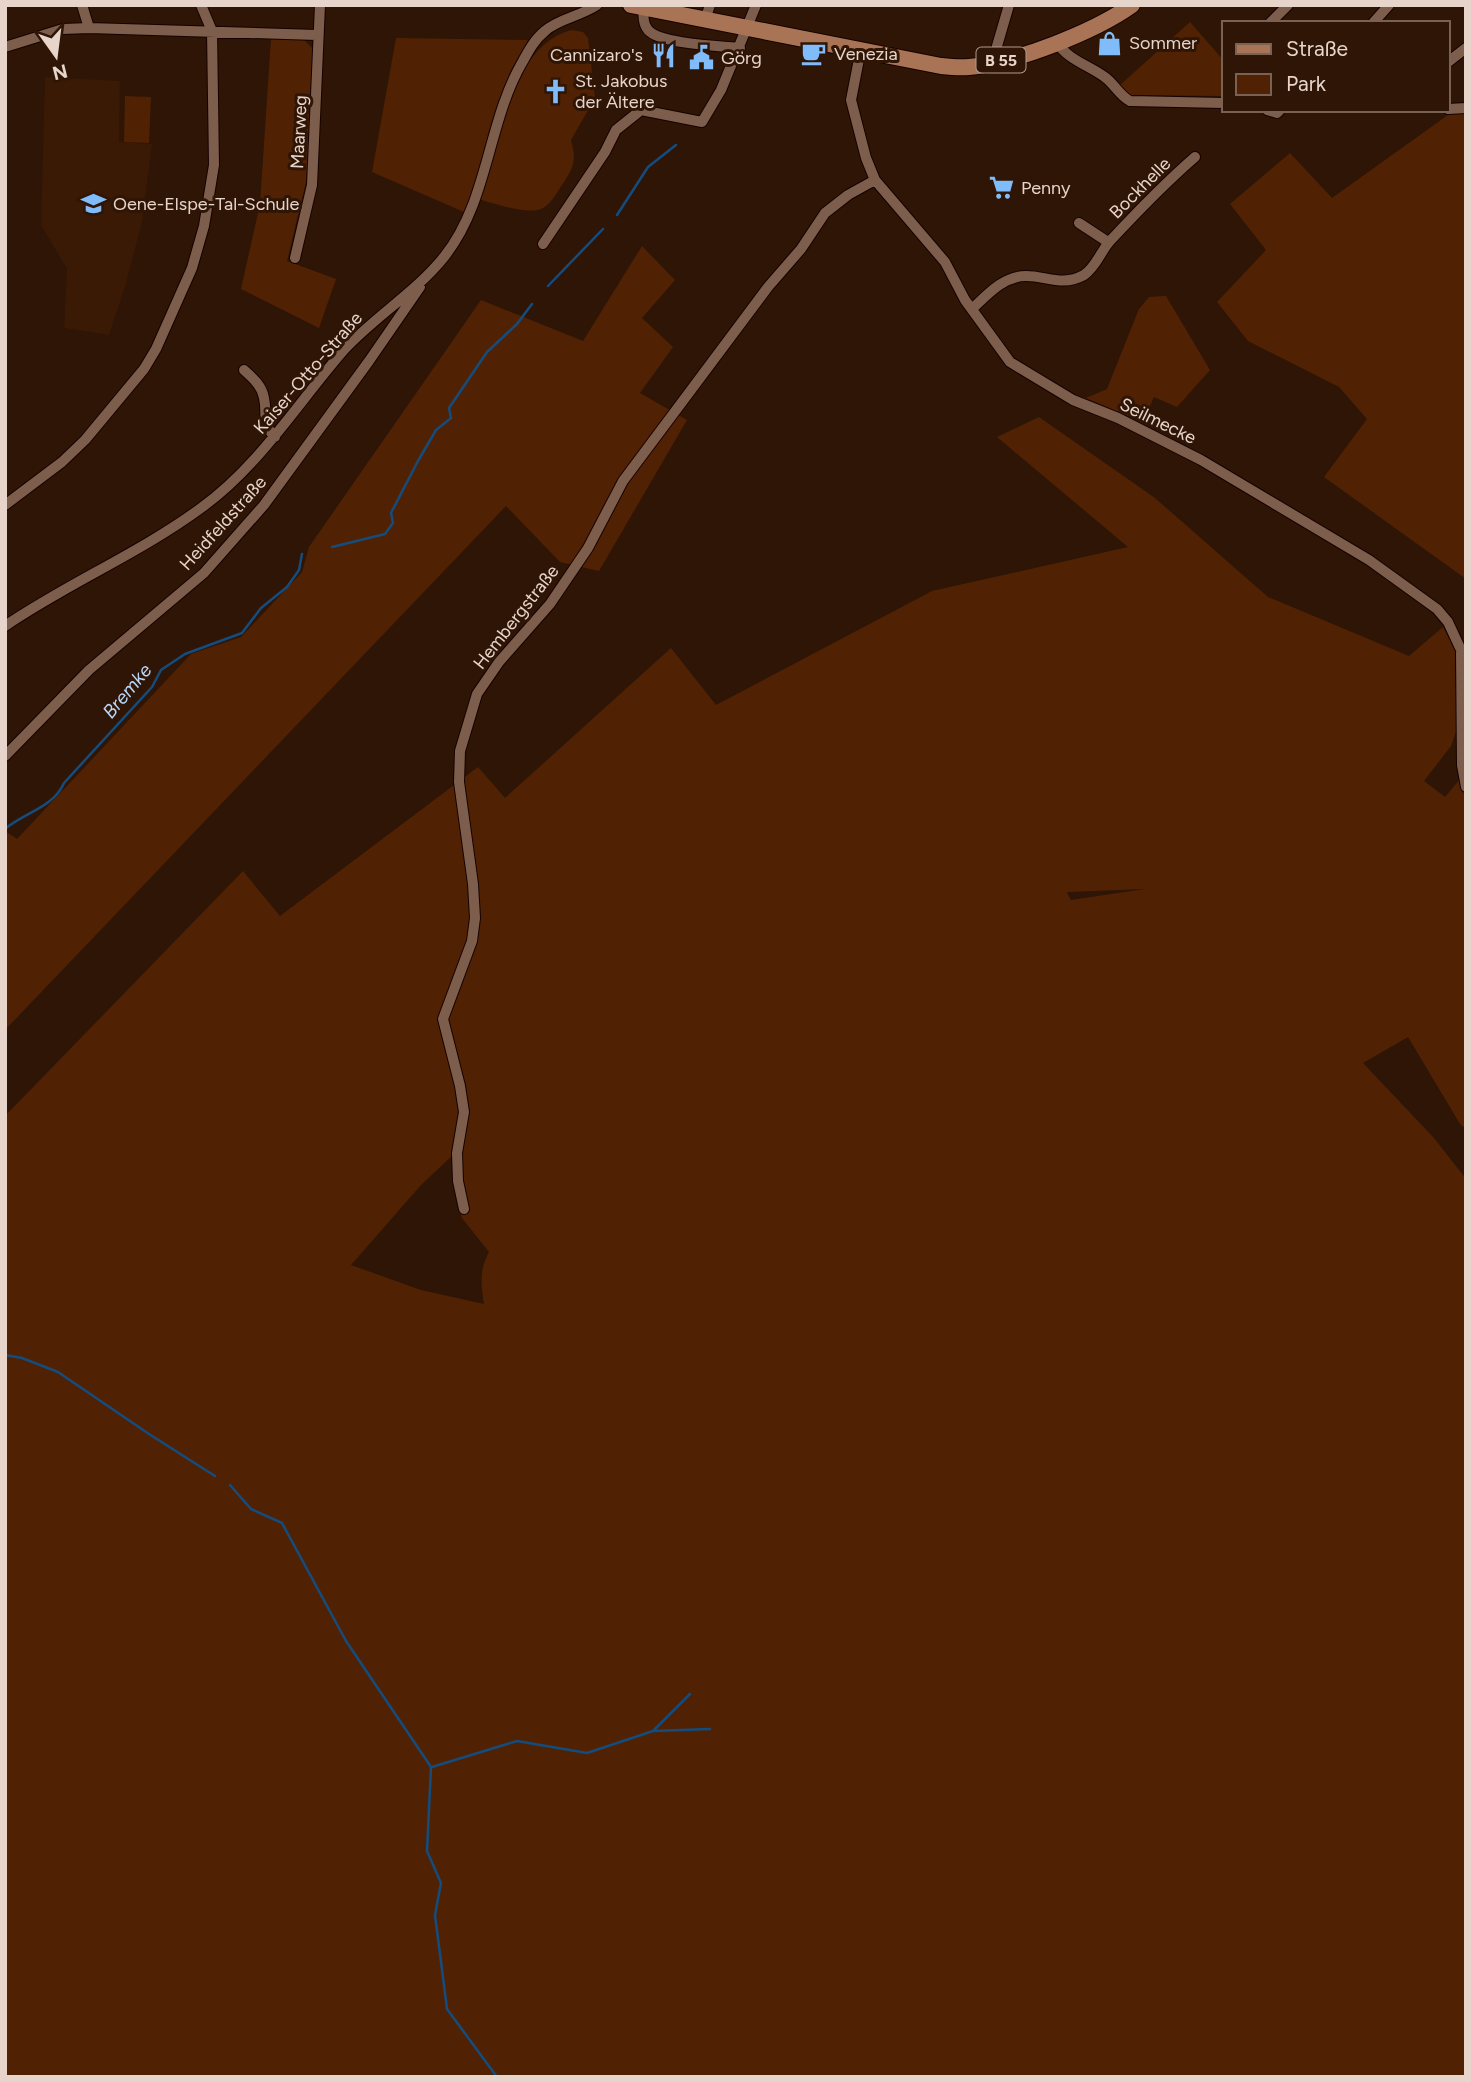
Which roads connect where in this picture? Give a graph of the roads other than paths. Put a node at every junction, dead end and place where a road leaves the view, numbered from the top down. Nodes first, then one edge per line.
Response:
1 (82, 5) edge
2 (201, 5) edge
3 (320, 5) edge
4 (597, 5) edge
5 (756, 5) edge
6 (1009, 5) edge
7 (1132, 5) edge
8 (1288, 5) edge
9 (1389, 5) edge
10 (637, 7) edge
11 (708, 13) edge
12 (1272, 21) edge
13 (1375, 21) edge
14 (89, 28) junction
15 (747, 28) junction
16 (212, 31) junction
17 (317, 35) junction
18 (1057, 42) junction
19 (5, 47) edge
20 (740, 48) junction
21 (1466, 48) edge
22 (861, 49) junction
23 (1450, 60) edge
24 (999, 61) junction
25 (1222, 103) edge
26 (1195, 157) dead end
27 (876, 180) junction
28 (1079, 223) dead end
29 (1108, 242) junction
30 (543, 244) dead end
31 (295, 258) dead end
32 (425, 277) junction
33 (972, 309) junction
34 (244, 370) dead end
35 (275, 437) junction
36 (5, 505) edge
37 (5, 626) edge
38 (5, 756) edge
39 (1466, 787) edge
40 (464, 1209) dead end

1 - 14 street
2 - 16 street
3 - 17 street, Maarweg
4 - 32 street, Kaiser-Otto-Straße
5 - 15 street
6 - 24 street
7 - 18 main road, B 55
8 - 12 street
9 - 13 street
10 - 11 main road, B 55
10 - 20 street
11 - 15 main road, B 55
14 - 16 street
14 - 19 street
15 - 20 street
15 - 22 main road, B 55
16 - 17 street
16 - 36 street
17 - 31 street, Maarweg
18 - 24 main road, B 55
18 - 25 street
20 - 30 street
21 - 23 street
22 - 24 main road, B 55
22 - 27 street, Seilmecke
26 - 29 street, Bockhelle
27 - 33 street, Seilmecke
27 - 40 street, Hembergstraße
28 - 29 street, Bockhelle
29 - 33 street, Bockhelle
32 - 35 street, Kaiser-Otto-Straße
32 - 38 street, Heidfeldstraße
33 - 39 street, Seilmecke
34 - 35 street
35 - 37 street, Kaiser-Otto-Straße

